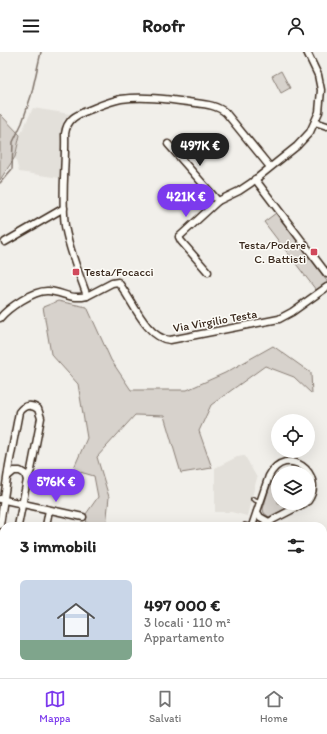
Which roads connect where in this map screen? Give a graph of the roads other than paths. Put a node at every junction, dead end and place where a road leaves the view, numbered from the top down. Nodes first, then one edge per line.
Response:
1 (307, 52) edge
2 (315, 122) junction
3 (327, 126) edge
4 (168, 144) dead end
5 (270, 167) junction
6 (255, 179) junction
7 (218, 201) junction
8 (64, 208) junction
9 (5, 242) dead end
10 (208, 272) dead end
11 (327, 274) edge
12 (327, 287) edge
13 (87, 296) junction
14 (0, 318) edge
15 (280, 466) edge
16 (306, 466) edge
17 (271, 474) edge
18 (8, 476) junction
19 (27, 480) junction
20 (2, 499) edge
21 (253, 499) dead end
22 (260, 502) junction
23 (23, 503) junction
24 (49, 510) junction
25 (292, 510) edge
26 (257, 512) junction
27 (83, 517) dead end
28 (0, 522) edge
29 (19, 522) edge
30 (47, 522) edge
31 (253, 522) edge
32 (269, 522) joint

1 - 2 street
2 - 3 street
2 - 5 street
4 - 7 street
5 - 6 street
5 - 8 street
6 - 7 street
6 - 11 street
7 - 10 street
8 - 9 street
8 - 13 street
12 - 13 street, Via Virgilio Testa
13 - 14 street
15 - 16 street
17 - 22 street
18 - 19 street
18 - 19 street
18 - 20 street
19 - 23 street
20 - 23 street
20 - 28 street
21 - 22 lane
22 - 26 street
23 - 24 street
23 - 29 street
24 - 27 street
24 - 30 street
25 - 32 street
26 - 31 street
26 - 32 street

